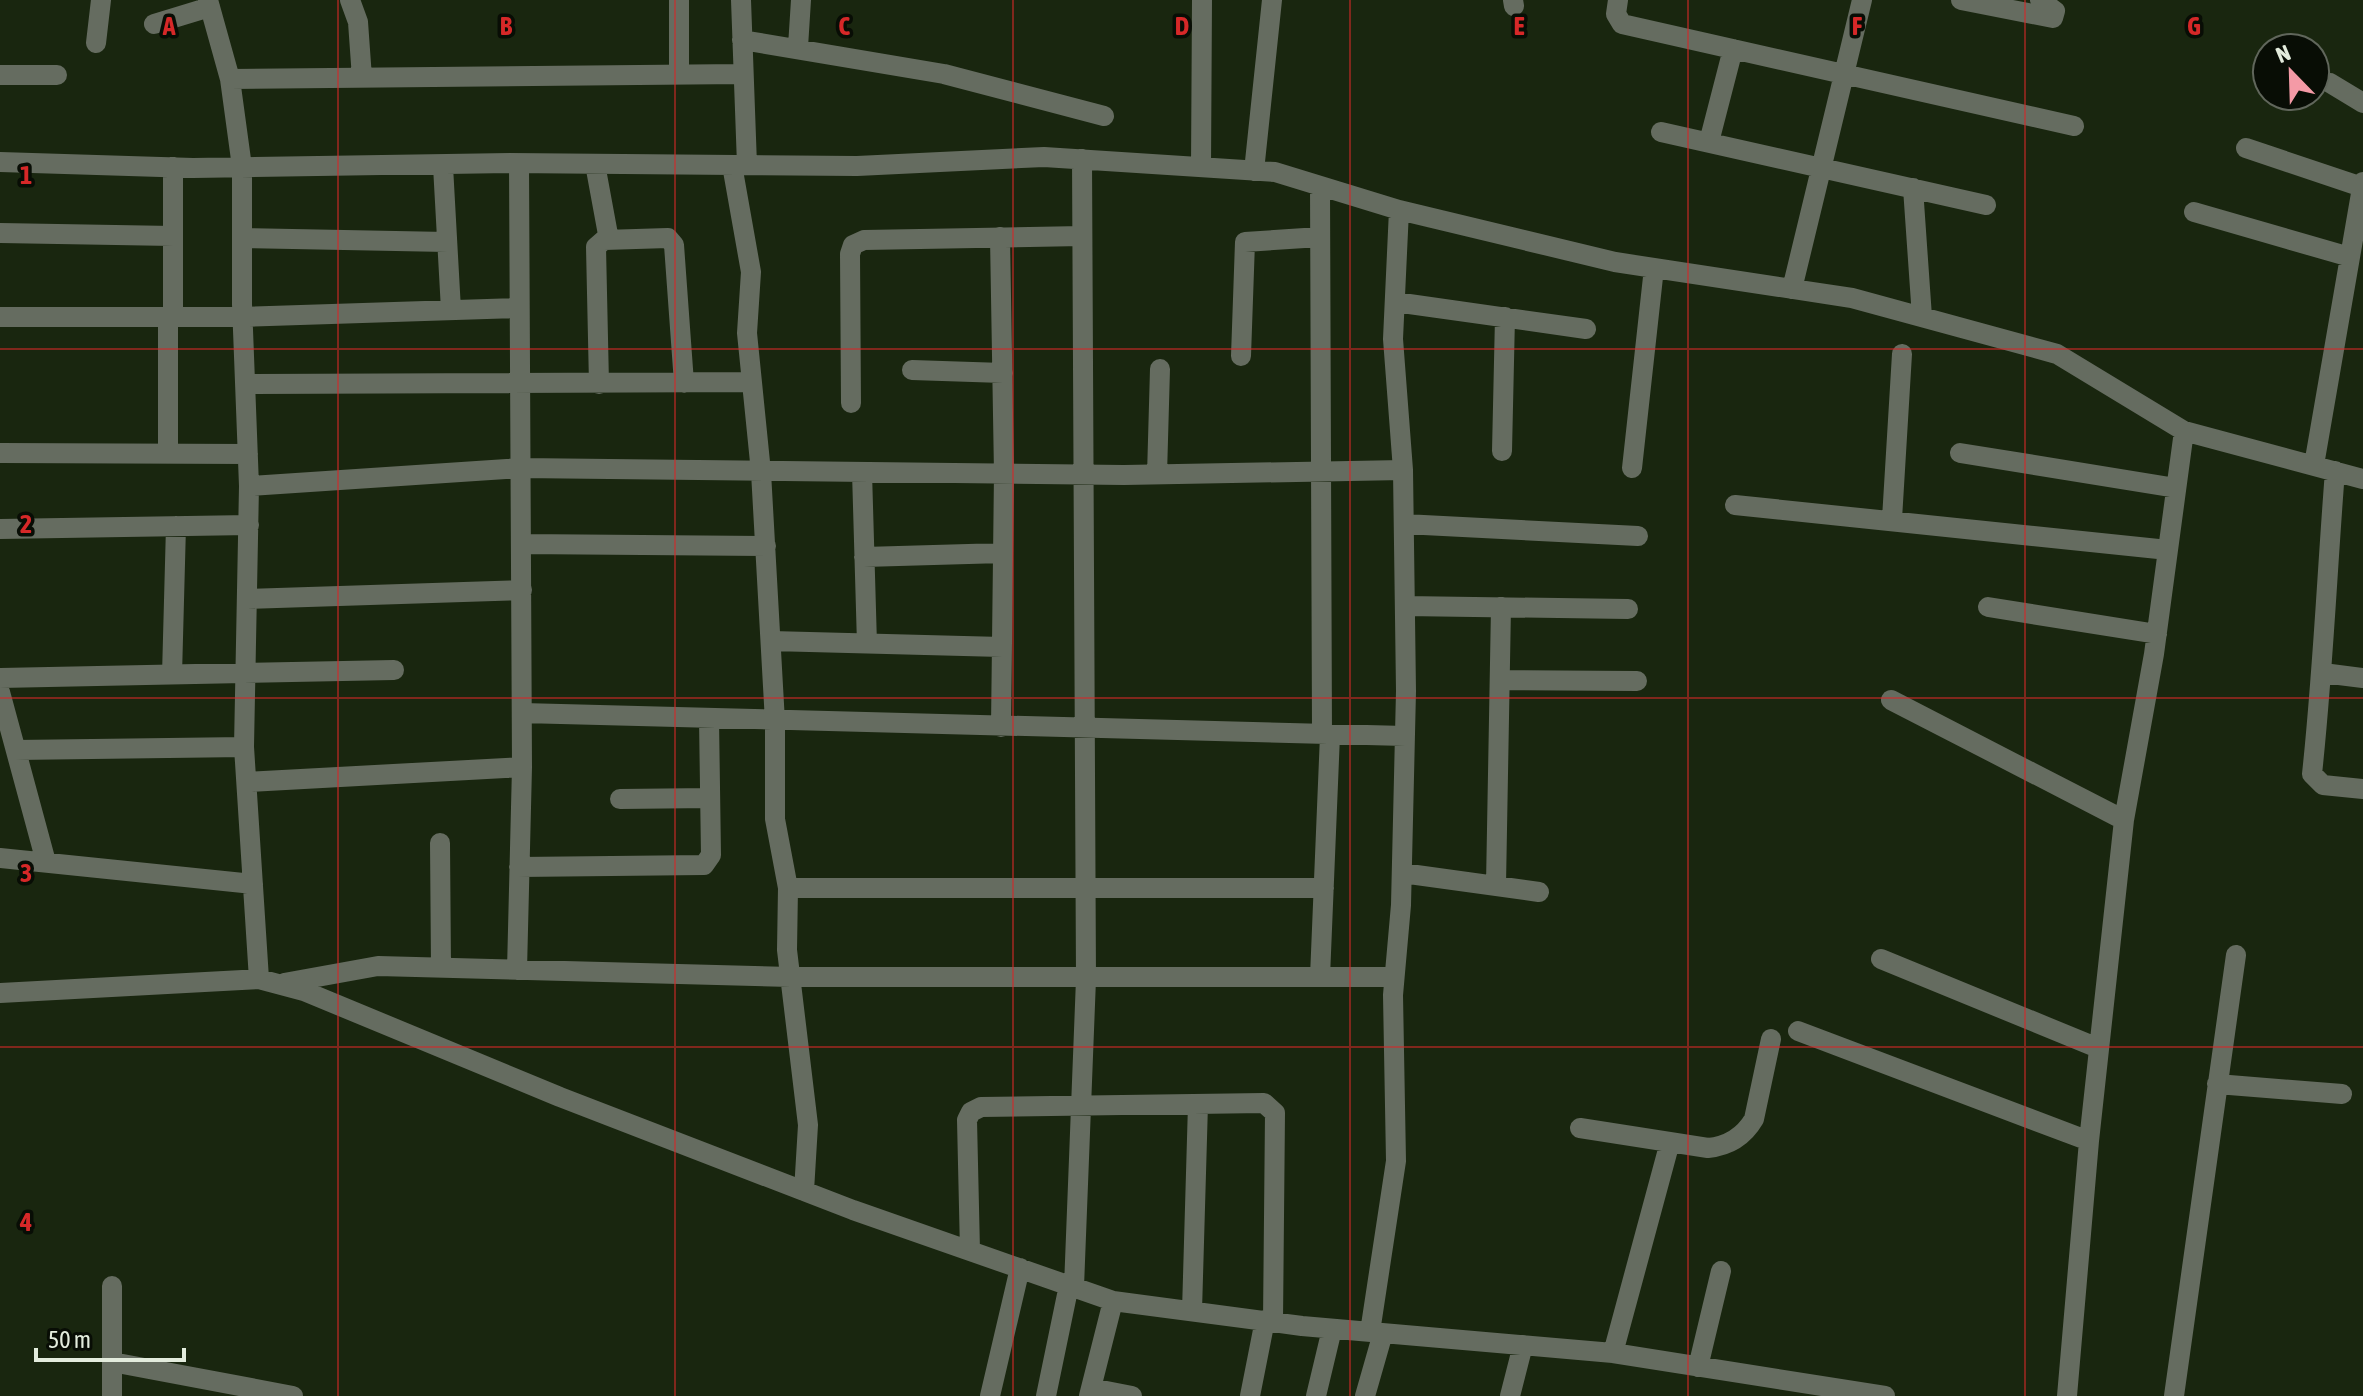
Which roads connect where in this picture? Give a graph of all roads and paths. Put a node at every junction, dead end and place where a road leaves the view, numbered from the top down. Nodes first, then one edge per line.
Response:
1 (101, 0) edge
2 (350, 0) edge
3 (679, 0) edge
4 (741, 0) edge
5 (801, 0) edge
6 (1202, 0) edge
7 (1272, 0) edge
8 (1618, 0) edge
9 (1862, 0) edge
10 (1961, 0) edge
11 (2044, 1) edge
12 (209, 3) edge
13 (154, 24) dead end
14 (742, 40) junction
15 (96, 43) dead end
16 (798, 47) junction
17 (1733, 49) junction
18 (742, 74) junction
19 (1843, 74) junction
20 (0, 75) edge
21 (57, 75) dead end
22 (679, 75) junction
23 (362, 78) junction
24 (230, 79) junction
25 (2331, 84) edge
26 (2363, 103) edge
27 (1104, 116) dead end
28 (2074, 126) dead end
29 (1661, 132) dead end
30 (1709, 142) junction
31 (2246, 148) dead end
32 (1082, 159) junction
33 (0, 162) edge
34 (519, 164) junction
35 (595, 164) junction
36 (740, 165) junction
37 (443, 166) junction
38 (173, 167) junction
39 (242, 167) junction
40 (1201, 167) junction
41 (1821, 167) junction
42 (1254, 171) junction
43 (2363, 185) edge
44 (1320, 186) junction
45 (1913, 188) junction
46 (1986, 205) dead end
47 (1399, 210) junction
48 (2194, 212) dead end
49 (0, 233) edge
50 (173, 236) junction
51 (1082, 236) junction
52 (1000, 237) junction
53 (1320, 237) junction
54 (242, 238) junction
55 (609, 240) junction
56 (447, 242) junction
57 (2350, 257) junction
58 (1654, 268) junction
59 (1792, 289) junction
60 (1395, 302) junction
61 (519, 308) junction
62 (451, 310) junction
63 (170, 316) junction
64 (0, 317) edge
65 (242, 317) junction
66 (1505, 317) junction
67 (1922, 317) junction
68 (1586, 329) dead end
69 (1902, 354) dead end
70 (1241, 356) dead end
71 (1160, 369) dead end
72 (912, 370) dead end
73 (1003, 373) junction
74 (750, 382) junction
75 (684, 383) junction
76 (245, 384) junction
77 (599, 384) junction
78 (520, 385) junction
79 (851, 403) dead end
80 (2184, 431) junction
81 (1502, 451) dead end
82 (0, 453) edge
83 (1960, 453) dead end
84 (168, 454) junction
85 (248, 454) junction
86 (2314, 465) junction
87 (521, 468) junction
88 (1632, 468) dead end
89 (1403, 470) junction
90 (2335, 471) junction
91 (761, 472) junction
92 (862, 472) junction
93 (1320, 472) junction
94 (1004, 473) junction
95 (1082, 475) junction
96 (1157, 475) junction
97 (2363, 479) edge
98 (249, 486) junction
99 (2176, 488) junction
100 (1735, 505) dead end
101 (1892, 519) junction
102 (1404, 524) junction
103 (249, 525) junction
104 (176, 526) junction
105 (0, 529) edge
106 (1638, 536) dead end
107 (521, 544) junction
108 (766, 546) junction
109 (2168, 550) junction
110 (1003, 553) junction
111 (864, 557) junction
112 (522, 590) junction
113 (247, 599) junction
114 (1405, 606) junction
115 (1501, 607) junction
116 (1988, 607) dead end
117 (1628, 609) dead end
118 (2157, 634) junction
119 (771, 641) junction
120 (867, 644) junction
121 (1002, 647) junction
122 (394, 670) dead end
123 (245, 673) junction
124 (2323, 673) junction
125 (172, 675) junction
126 (0, 678) edge
127 (2363, 678) edge
128 (1500, 680) junction
129 (1637, 681) dead end
130 (0, 692) edge
131 (1891, 700) dead end
132 (522, 713) junction
133 (709, 719) junction
134 (775, 722) junction
135 (1001, 727) junction
136 (1086, 729) junction
137 (1326, 734) junction
138 (1405, 736) junction
139 (244, 747) junction
140 (16, 750) junction
141 (522, 767) junction
142 (247, 782) junction
143 (2363, 789) edge
144 (710, 798) junction
145 (620, 799) dead end
146 (2124, 820) junction
147 (440, 843) dead end
148 (0, 858) edge
149 (46, 862) junction
150 (519, 867) junction
151 (1402, 873) junction
152 (253, 884) junction
153 (1496, 885) junction
154 (1084, 887) junction
155 (788, 888) junction
156 (1324, 888) junction
157 (1539, 892) dead end
158 (2236, 955) dead end
159 (1881, 959) dead end
160 (441, 967) junction
161 (517, 970) junction
162 (791, 977) junction
163 (1320, 977) junction
164 (1394, 977) junction
165 (259, 979) junction
166 (1086, 979) junction
167 (280, 984) junction
168 (0, 993) edge
169 (1798, 1031) dead end
170 (1771, 1039) dead end
171 (2098, 1048) junction
172 (2217, 1084) junction
173 (2342, 1094) dead end
174 (1198, 1104) junction
175 (1081, 1106) junction
176 (1580, 1128) dead end
177 (2089, 1141) junction
178 (1670, 1142) junction
179 (804, 1191) junction
180 (970, 1251) junction
181 (1020, 1268) junction
182 (1721, 1271) dead end
183 (112, 1286) dead end
184 (1072, 1286) junction
185 (1113, 1301) junction
186 (1192, 1311) junction
187 (1269, 1320) junction
188 (1332, 1329) junction
189 (1377, 1332) junction
190 (1523, 1345) junction
191 (1613, 1353) junction
192 (112, 1362) junction
193 (1698, 1367) junction
194 (1090, 1392) edge
195 (1831, 1392) edge
196 (112, 1396) edge
197 (293, 1396) edge
198 (990, 1396) edge
199 (1046, 1396) edge
200 (1132, 1396) edge
201 (1250, 1396) edge
202 (1316, 1396) edge
203 (1365, 1396) edge
204 (1510, 1396) edge
205 (1883, 1396) edge
206 (2067, 1396) edge
207 (2174, 1396) edge

1 - 15 street
2 - 23 street
3 - 22 street
4 - 14 street
5 - 16 street
6 - 40 street
7 - 42 street
8 - 17 street
9 - 19 street
10 - 11 street
12 - 13 street
12 - 24 street
14 - 16 street
14 - 18 street
16 - 27 street
17 - 19 street
17 - 30 street
18 - 22 street
18 - 36 street
19 - 28 street
19 - 41 street
20 - 21 street
22 - 23 street
23 - 24 street
24 - 39 street
25 - 26 street
29 - 30 street
30 - 41 street
31 - 43 street
32 - 36 street
32 - 40 street
32 - 51 street
33 - 38 street
34 - 35 street
34 - 37 street
34 - 61 street
35 - 36 street
35 - 55 street
36 - 74 street
37 - 39 street
37 - 56 street
38 - 39 street
38 - 50 street
39 - 54 street
40 - 42 street
41 - 45 street
41 - 59 street
42 - 44 street
43 - 57 street
44 - 47 street
44 - 53 street
45 - 46 street
45 - 67 street
47 - 58 street
47 - 60 street
48 - 57 street
49 - 50 street
50 - 63 street
51 - 52 street
51 - 95 street
52 - 73 street
52 - 79 street
53 - 70 street
53 - 93 street
54 - 56 street
54 - 65 street
55 - 75 street
55 - 77 street
56 - 62 street
57 - 86 street
58 - 59 street
58 - 88 street
59 - 67 street
60 - 66 street
60 - 89 street
61 - 62 street
61 - 78 street
62 - 65 street
63 - 64 street
63 - 65 street
63 - 84 street
65 - 76 street
66 - 68 street
66 - 81 street
67 - 80 street
69 - 101 street
71 - 96 street
72 - 73 street
73 - 94 street
74 - 75 street
74 - 91 street
75 - 77 street
76 - 78 street
76 - 85 street
77 - 78 street
78 - 87 street
80 - 86 street
80 - 99 street
82 - 84 street
83 - 99 street
84 - 85 street
85 - 98 street
86 - 90 street
87 - 91 street
87 - 98 street
87 - 107 street
89 - 93 street
89 - 102 street
90 - 97 street
90 - 124 street
91 - 92 street
91 - 108 street
92 - 94 street
92 - 111 street
93 - 96 street
93 - 137 street
94 - 95 street
94 - 110 street
95 - 96 street
95 - 136 street
98 - 103 street
99 - 109 street
100 - 101 street
101 - 109 street
102 - 106 street
102 - 114 street
103 - 104 street
103 - 113 street
104 - 105 street
104 - 125 street
107 - 108 street
107 - 112 street
108 - 119 street
109 - 118 street
110 - 111 street
110 - 121 street
111 - 120 street
112 - 113 street
112 - 132 street
113 - 123 street
114 - 115 street
114 - 138 street
115 - 117 street
115 - 128 street
116 - 118 street
118 - 146 street
119 - 120 street
119 - 134 street
120 - 121 street
121 - 135 street
122 - 123 street
123 - 125 street
123 - 139 street
124 - 127 street
124 - 143 street
125 - 126 street
128 - 129 street
128 - 153 street
130 - 140 street
131 - 146 street
132 - 133 street
132 - 141 street
133 - 134 street
133 - 144 street
134 - 135 street
134 - 155 street
135 - 136 street
136 - 137 street
136 - 154 street
137 - 138 street
137 - 156 street
138 - 151 street
139 - 140 street
139 - 142 street
140 - 149 street
141 - 142 street
141 - 150 street
142 - 152 street
144 - 145 street
144 - 150 street
146 - 171 street
147 - 160 street
148 - 149 street
149 - 152 street
150 - 161 street
151 - 153 street
151 - 164 street
152 - 165 street
153 - 157 street
154 - 155 street
154 - 156 street
154 - 166 street
155 - 162 street
156 - 163 street
158 - 172 street
159 - 171 street
160 - 161 street
160 - 167 street
161 - 162 street
162 - 166 street
162 - 179 street
163 - 164 street
163 - 166 street
164 - 189 street
165 - 167 street
165 - 168 street
166 - 175 street
167 - 179 street
169 - 177 street
170 - 178 street
171 - 177 street
172 - 173 street
172 - 207 street
174 - 175 street
174 - 186 street
174 - 187 street
175 - 180 street
175 - 184 street
176 - 178 street
177 - 206 street
178 - 191 street
179 - 180 street
180 - 181 street
181 - 184 street
181 - 198 street
182 - 193 street
183 - 192 street
184 - 185 street
184 - 199 street
185 - 186 street
185 - 194 street
186 - 187 street
187 - 188 street
187 - 201 street
188 - 189 street
188 - 202 street
189 - 190 street
189 - 203 street
190 - 191 street
190 - 204 street
191 - 193 street
192 - 196 street
192 - 197 street
193 - 195 street
194 - 200 street
195 - 205 street

